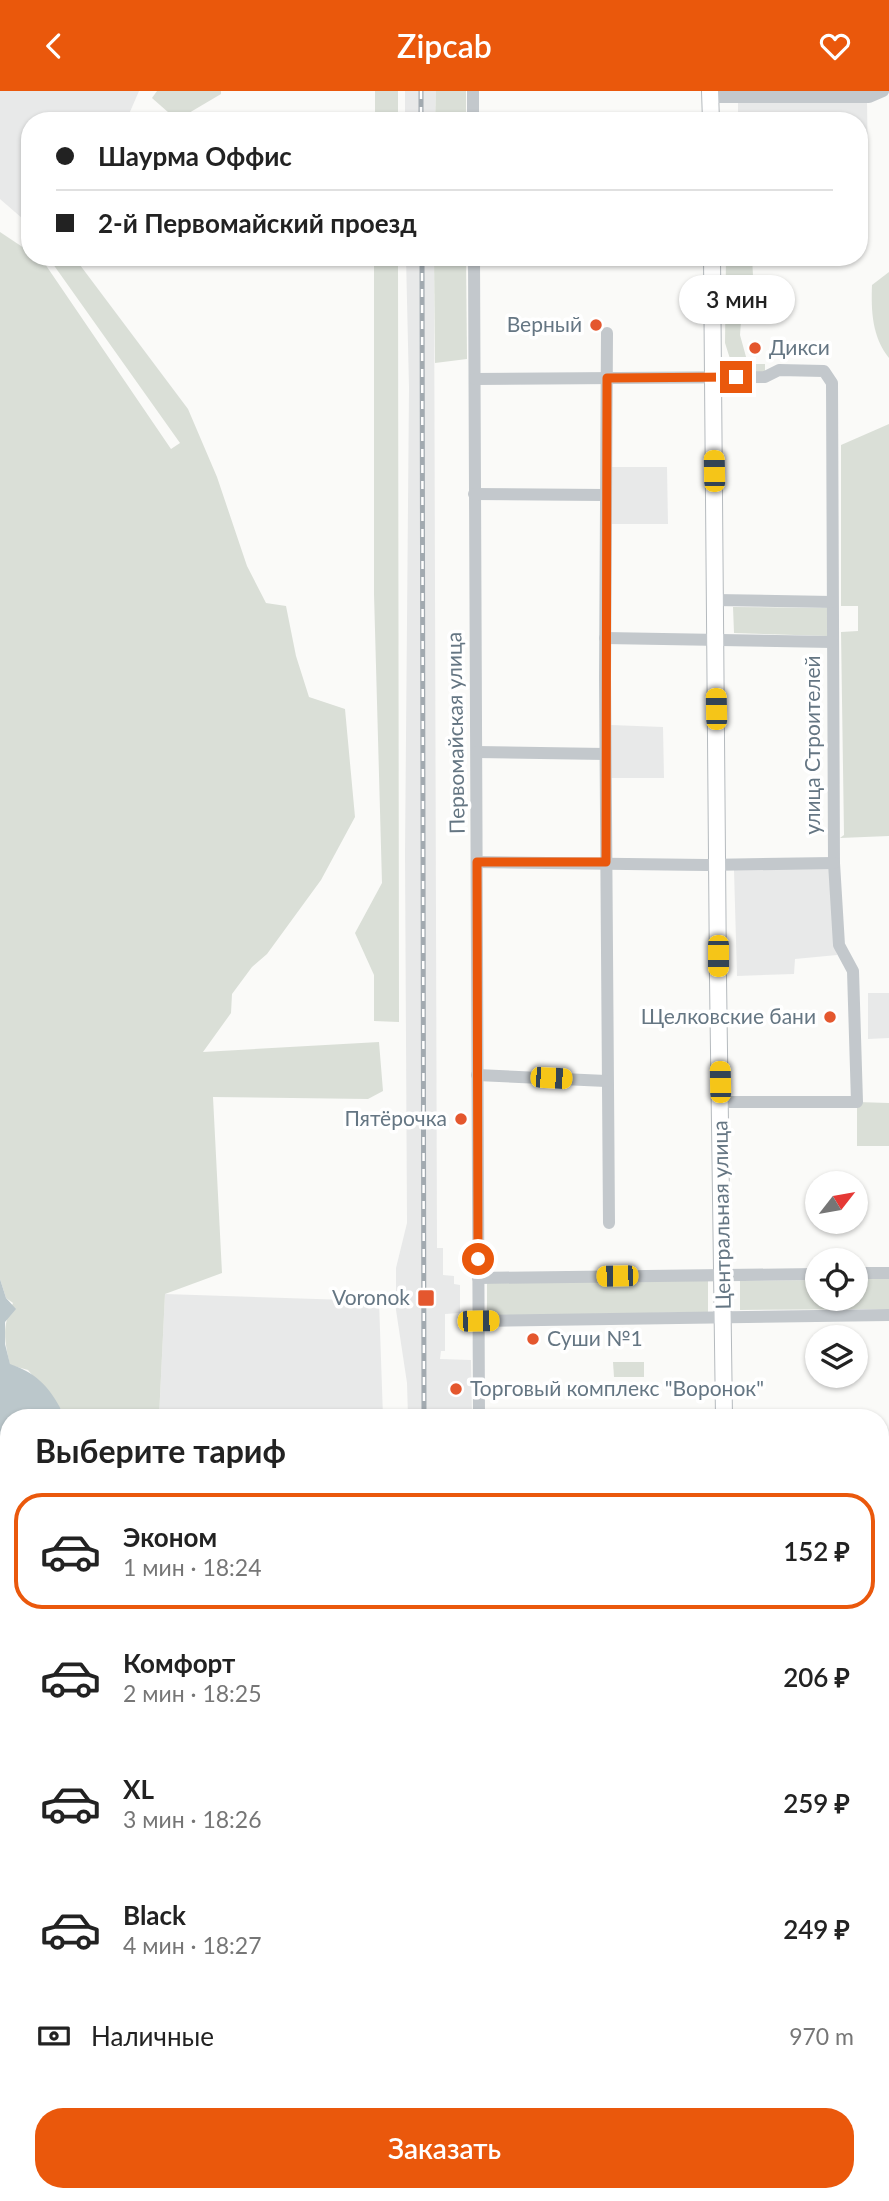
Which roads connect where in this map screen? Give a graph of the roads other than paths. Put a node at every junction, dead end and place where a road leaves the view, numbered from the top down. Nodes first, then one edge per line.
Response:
1 (473, 91) edge
2 (883, 91) edge
3 (710, 94) edge
4 (473, 112) edge
5 (711, 112) edge
6 (474, 266) edge
7 (712, 266) edge
8 (607, 333) dead end
9 (713, 377) junction
10 (607, 378) junction
11 (475, 379) junction
12 (474, 494) junction
13 (605, 495) junction
14 (715, 600) junction
15 (832, 602) junction
16 (605, 638) junction
17 (715, 640) junction
18 (832, 642) junction
19 (477, 752) junction
20 (606, 754) junction
21 (477, 862) junction
22 (606, 862) junction
23 (834, 863) junction
24 (717, 865) junction
25 (477, 1075) junction
26 (606, 1081) junction
27 (721, 1102) junction
28 (609, 1223) dead end
29 (868, 1273) edge
30 (889, 1273) edge
31 (805, 1274) edge
32 (723, 1275) junction
33 (478, 1278) junction
34 (889, 1315) edge
35 (723, 1317) junction
36 (478, 1321) junction
37 (479, 1409) edge
38 (724, 1409) edge

1 - 4 street
2 - 3 street
3 - 5 main road
6 - 11 street, Первомайская улица
7 - 9 main road, Центральная улица
8 - 10 street
9 - 10 street
9 - 14 main road, Центральная улица
9 - 15 street, улица Строителей
10 - 11 street
10 - 13 street
11 - 12 street, Первомайская улица
12 - 13 street
12 - 19 street, Первомайская улица
13 - 16 street
14 - 15 street
14 - 17 main road, Центральная улица
15 - 18 street, улица Строителей
16 - 17 street
16 - 20 street
17 - 18 street
17 - 24 main road, Центральная улица
18 - 23 street, улица Строителей
19 - 20 street
19 - 21 street, Первомайская улица
20 - 22 street
21 - 22 street
21 - 25 street, Первомайская улица
22 - 24 street
22 - 26 street
23 - 24 street
23 - 27 street, улица Строителей
24 - 27 main road, Центральная улица
25 - 26 street
25 - 33 street, Первомайская улица
26 - 28 street
27 - 32 main road, Центральная улица
29 - 30 street
31 - 32 street
32 - 33 street
32 - 35 main road, Центральная улица
33 - 36 street, Первомайская улица
34 - 35 street
35 - 36 street
35 - 38 main road, Центральная улица
36 - 37 street, Первомайская улица

